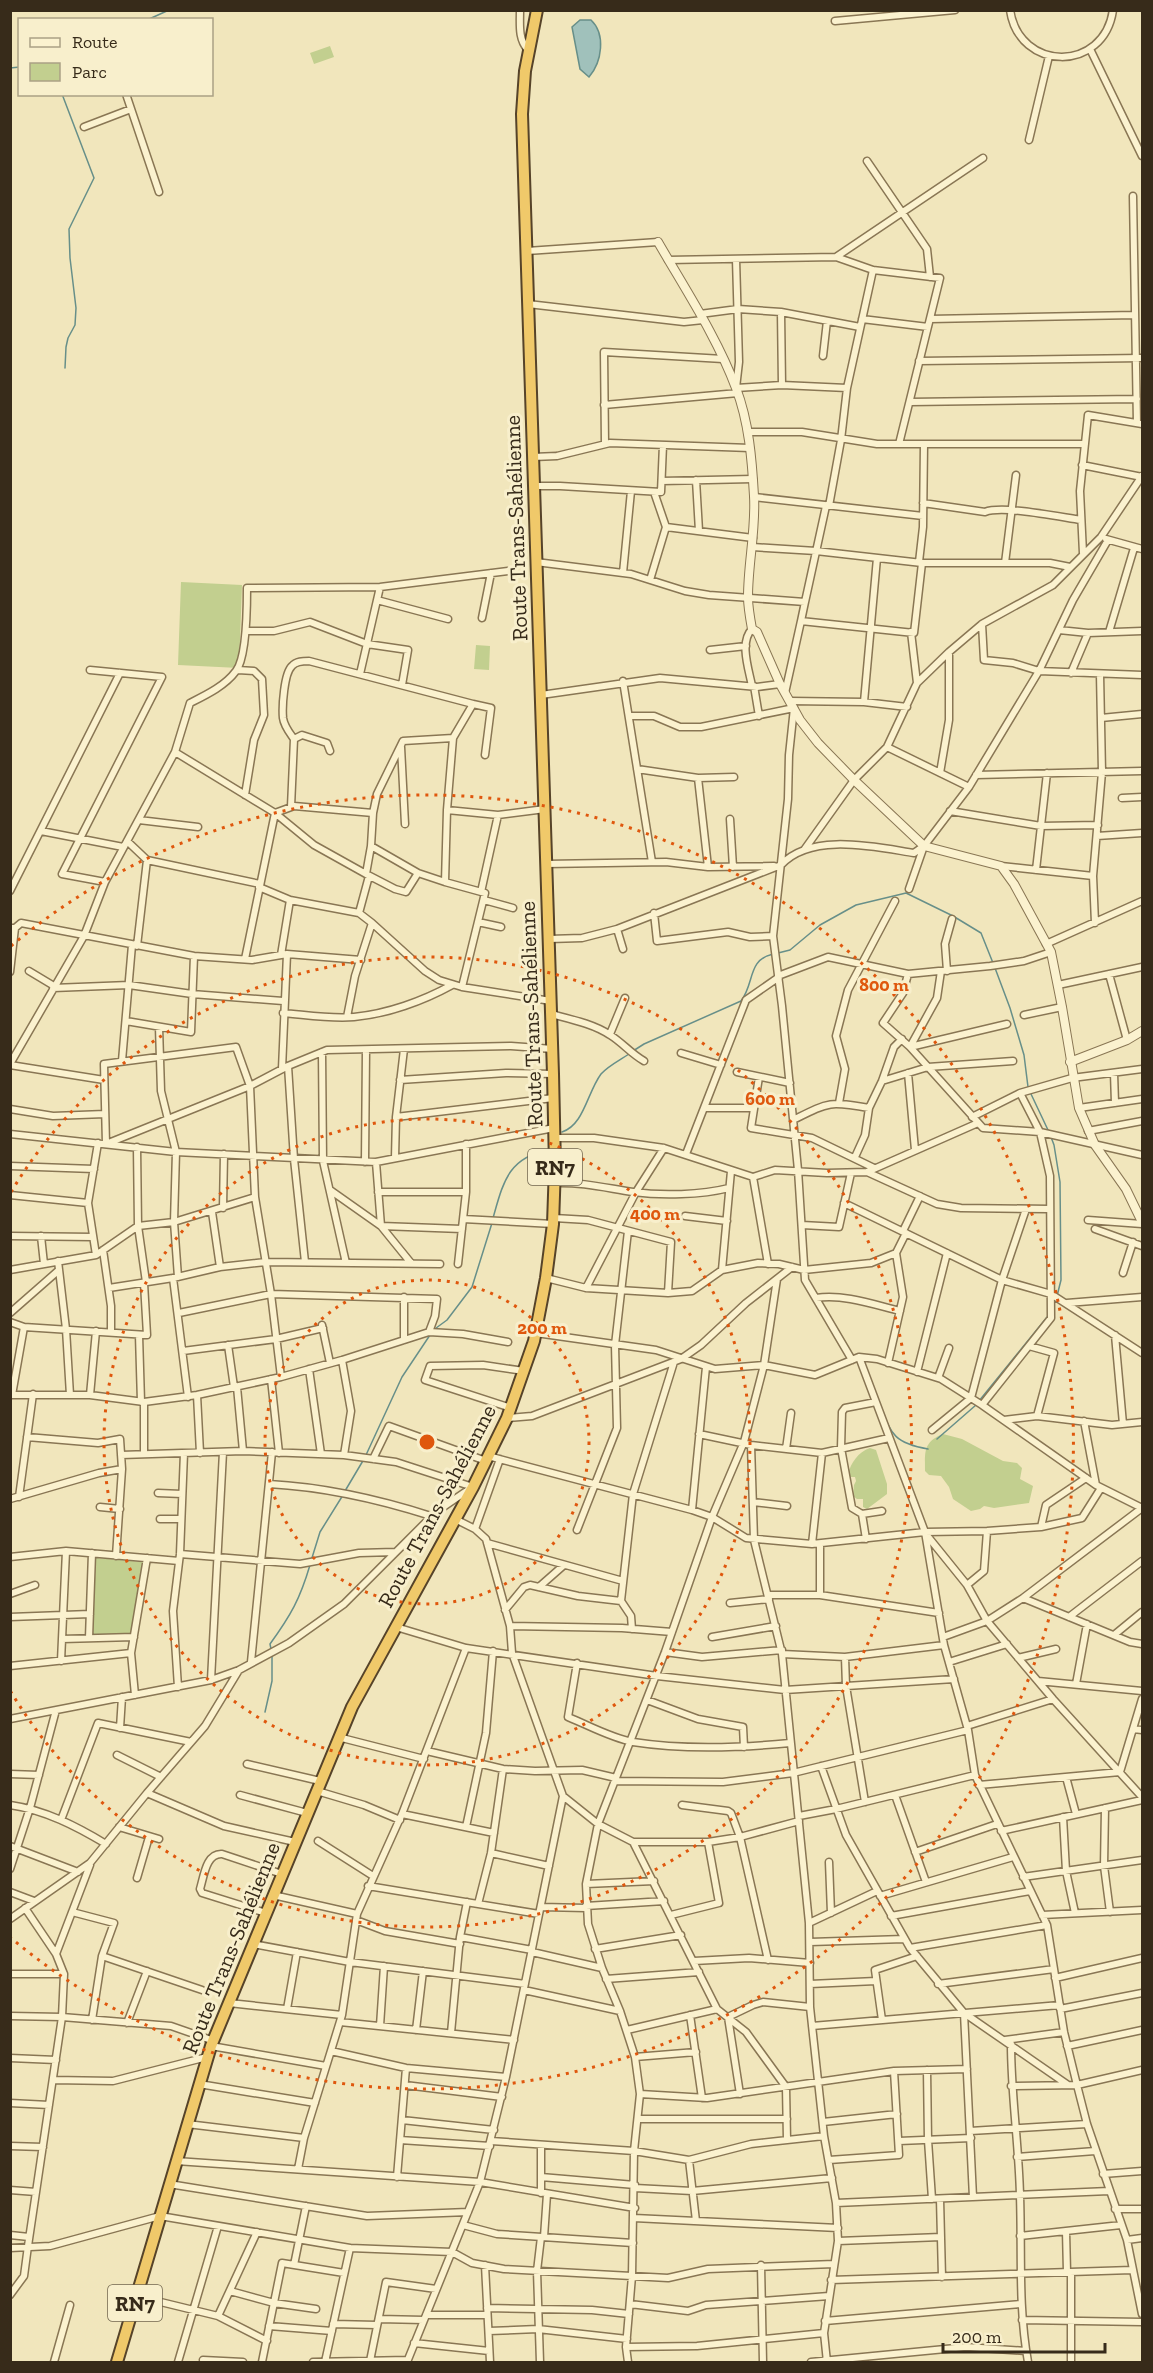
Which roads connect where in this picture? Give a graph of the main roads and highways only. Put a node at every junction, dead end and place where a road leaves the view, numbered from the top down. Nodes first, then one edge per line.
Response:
1 (537, 10) edge
2 (117, 2362) edge

1 - 2 highway, Route Trans-Sahélienne / RN7

